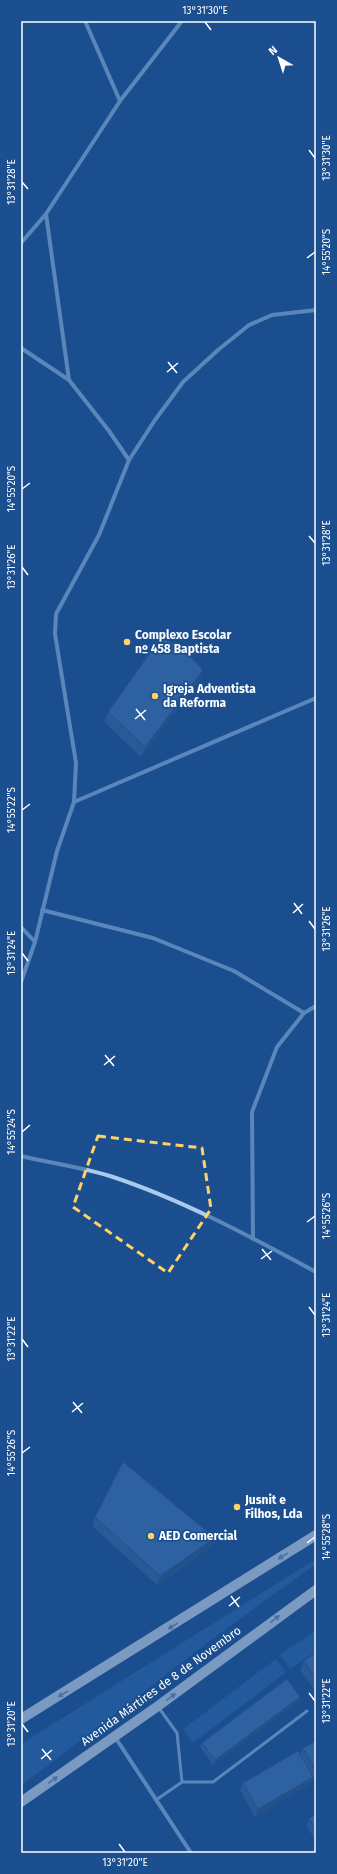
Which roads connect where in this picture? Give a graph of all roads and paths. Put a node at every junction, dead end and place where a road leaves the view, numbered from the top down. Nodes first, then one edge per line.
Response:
1 (85, 21) edge
2 (182, 21) edge
3 (120, 101) junction
4 (46, 214) junction
5 (21, 244) edge
6 (316, 310) edge
7 (21, 348) edge
8 (69, 380) junction
9 (129, 460) junction
10 (316, 698) edge
11 (74, 802) junction
12 (42, 910) junction
13 (21, 927) edge
14 (35, 942) junction
15 (21, 982) edge
16 (316, 1006) edge
17 (304, 1013) junction
18 (21, 1156) edge
19 (253, 1239) junction
20 (316, 1272) edge
21 (316, 1535) edge
22 (316, 1590) edge
23 (158, 1706) junction
24 (307, 1711) dead end
25 (21, 1719) edge
26 (115, 1737) junction
27 (182, 1782) junction
28 (156, 1800) junction
29 (21, 1802) edge
30 (191, 1853) edge

1 - 3 street
2 - 3 street
3 - 4 street
4 - 5 street
4 - 8 street
6 - 9 street
7 - 8 street
8 - 9 street
9 - 11 street
10 - 11 street
11 - 12 street
12 - 14 street
12 - 17 street
13 - 14 street
14 - 15 street
16 - 17 street
17 - 19 street
18 - 19 street
19 - 20 street
21 -> 25 main road
23 -> 22 main road, Avenida Mártires de 8 de Novembro
23 - 26 main road, Avenida Mártires de 8 de Novembro
23 - 27 lane
24 - 27 lane
26 - 28 street
29 -> 26 main road, Avenida Mártires de 8 de Novembro
27 - 28 lane
28 - 30 street

